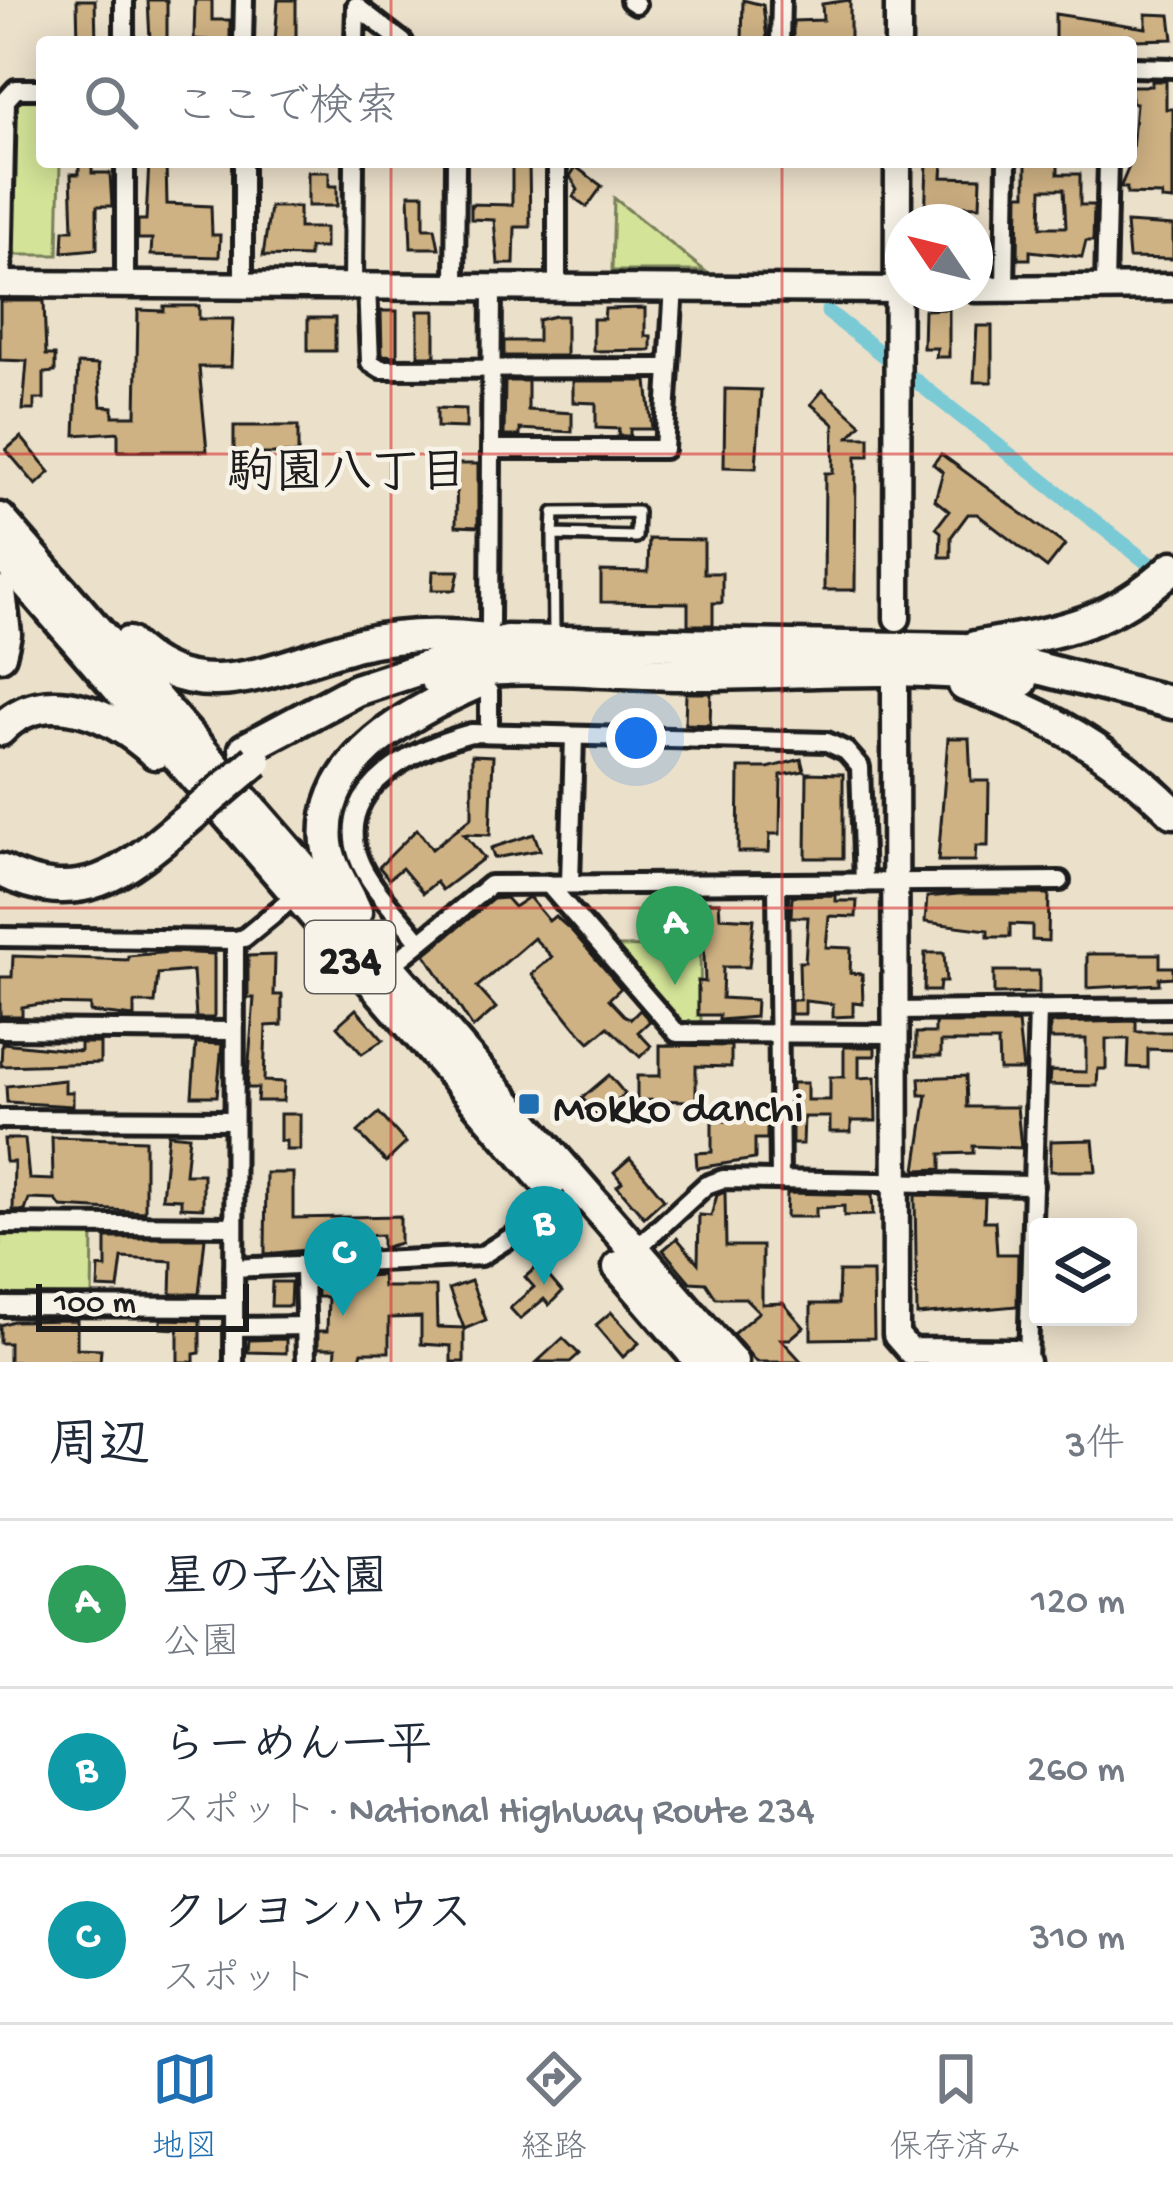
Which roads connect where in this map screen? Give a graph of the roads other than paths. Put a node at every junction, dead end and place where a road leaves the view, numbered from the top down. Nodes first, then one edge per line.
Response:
1 (124, 0) edge
2 (244, 0) edge
3 (781, 0) edge
4 (898, 0) edge
5 (124, 36) edge
6 (244, 36) edge
7 (356, 36) edge
8 (395, 36) edge
9 (780, 36) edge
10 (898, 36) edge
11 (1137, 67) edge
12 (1173, 68) edge
13 (36, 89) edge
14 (124, 168) edge
15 (243, 168) edge
16 (354, 168) edge
17 (456, 168) edge
18 (557, 168) edge
19 (898, 168) edge
20 (1007, 168) edge
21 (1108, 168) edge
22 (899, 204) edge
23 (1, 284) edge
24 (125, 284) junction
25 (243, 284) junction
26 (360, 285) junction
27 (455, 285) junction
28 (492, 285) junction
29 (557, 285) junction
30 (674, 286) junction
31 (1105, 286) junction
32 (1173, 286) edge
33 (993, 289) edge
34 (1005, 289) junction
35 (885, 290) edge
36 (899, 312) edge
37 (493, 368) junction
38 (666, 368) junction
39 (492, 448) junction
40 (0, 519) edge
41 (554, 535) junction
42 (15, 553) edge
43 (1173, 567) edge
44 (0, 592) edge
45 (897, 618) dead end
46 (554, 641) junction
47 (505, 644) junction
48 (964, 649) junction
49 (0, 656) edge
50 (930, 673) junction
51 (896, 687) dead end
52 (489, 692) dead end
53 (1173, 703) edge
54 (1173, 718) edge
55 (0, 730) edge
56 (489, 734) junction
57 (574, 736) junction
58 (208, 793) junction
59 (1173, 812) edge
60 (179, 816) junction
61 (0, 852) edge
62 (0, 871) edge
63 (1060, 881) dead end
64 (895, 882) junction
65 (864, 883) junction
66 (548, 884) junction
67 (570, 884) junction
68 (777, 884) junction
69 (305, 888) junction
70 (363, 935) junction
71 (0, 937) edge
72 (235, 940) junction
73 (419, 941) junction
74 (381, 975) junction
75 (1173, 1008) edge
76 (1037, 1009) junction
77 (894, 1022) junction
78 (0, 1029) edge
79 (233, 1031) junction
80 (779, 1033) junction
81 (0, 1118) edge
82 (234, 1120) junction
83 (780, 1179) junction
84 (894, 1181) junction
85 (1034, 1185) junction
86 (575, 1198) junction
87 (0, 1224) edge
88 (234, 1226) junction
89 (625, 1258) junction
90 (234, 1268) junction
91 (304, 1268) junction
92 (0, 1306) edge
93 (233, 1307) junction
94 (305, 1326) junction
95 (234, 1327) junction
96 (234, 1362) edge
97 (306, 1362) edge
98 (701, 1362) edge
99 (732, 1362) edge
100 (1027, 1362) edge

1 - 5 street
2 - 6 street
3 - 9 street
4 - 10 street
7 - 8 street
11 - 12 street
13 - 23 street
14 - 24 street
15 - 25 street
16 - 26 street
17 - 27 street
18 - 29 street
19 - 22 street
20 - 34 street
21 - 31 street
23 - 24 street
24 - 25 street
25 - 26 street
26 - 27 street
26 - 37 street
27 - 28 street
28 - 29 street
28 - 37 street
29 - 30 street
30 - 35 street
30 - 38 street
31 - 32 street
31 - 34 street
33 - 34 street
36 - 45 street
37 - 38 street
37 - 39 street
38 - 39 street
39 - 47 street
40 - 42 highway, 234
41 - 41 lane
41 - 46 lane
42 - 47 highway
42 - 58 highway, 234
42 - 69 highway, 234
43 - 48 highway
44 - 49 highway
46 - 47 highway
46 - 48 highway
47 - 50 highway
47 - 60 highway
47 - 70 highway
48 - 53 highway
50 - 54 highway
50 - 59 highway
51 - 64 street
52 - 56 street
55 - 58 highway
56 - 57 street
56 - 73 street
57 - 65 street
57 - 67 street
58 - 69 highway, 234
60 - 61 highway
60 - 62 highway
63 - 64 street
64 - 65 street
64 - 77 street
65 - 68 street
66 - 67 street
66 - 73 street
66 - 80 street
67 - 68 street
68 - 80 street
69 - 70 highway, 234
69 - 72 street
69 - 74 highway, 234
70 - 74 highway, 234
71 - 72 street
72 - 79 street
73 - 74 street
74 - 86 highway, 234
75 - 76 street
76 - 77 street
76 - 85 street
77 - 80 street
77 - 84 street
78 - 79 street
79 - 82 street
80 - 83 street
81 - 82 street
82 - 88 street
83 - 84 street
83 - 89 street
84 - 85 street
84 - 100 street
85 - 100 street
86 - 89 highway, 234
86 - 91 street
87 - 88 street
88 - 90 street
89 - 98 highway, 234
89 - 99 highway, 234
90 - 91 street
90 - 93 street
91 - 94 street
92 - 93 street
93 - 95 street
94 - 95 street
94 - 97 street
95 - 96 street

